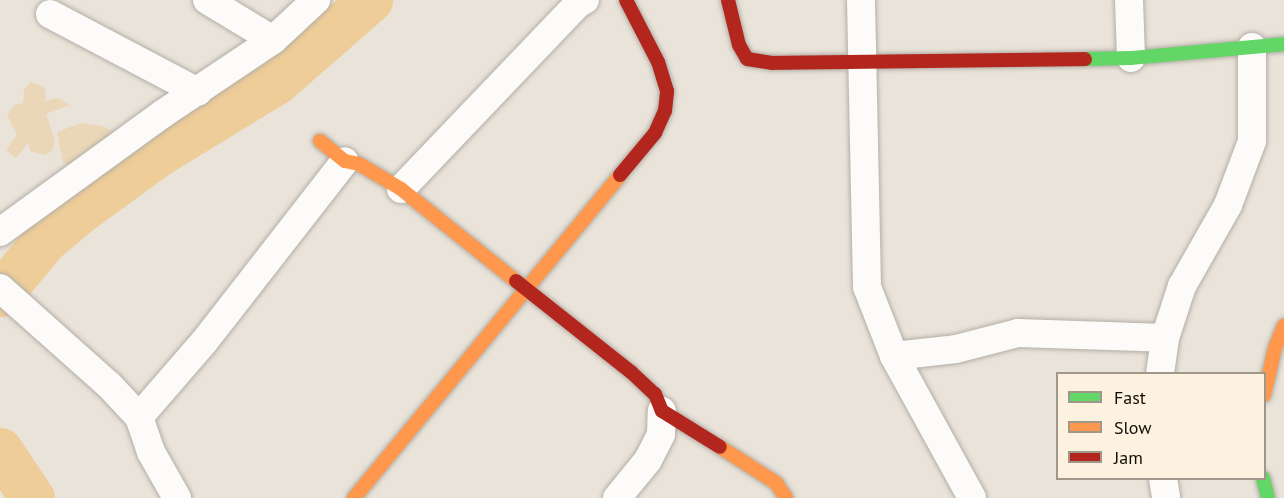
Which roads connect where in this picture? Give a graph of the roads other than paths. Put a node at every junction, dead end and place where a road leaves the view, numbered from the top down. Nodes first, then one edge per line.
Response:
1 (207, 0) edge
2 (316, 0) edge
3 (585, 0) edge
4 (626, 0) edge
5 (728, 0) edge
6 (861, 0) edge
7 (1129, 0) edge
8 (50, 14) dead end
9 (273, 40) junction
10 (1284, 44) edge
11 (1252, 47) junction
12 (1131, 58) junction
13 (863, 62) junction
14 (198, 93) junction
15 (320, 141) dead end
16 (345, 161) junction
17 (400, 189) junction
18 (0, 232) edge
19 (527, 287) junction
20 (0, 288) edge
21 (1284, 326) edge
22 (1165, 338) junction
23 (894, 356) junction
24 (1160, 372) edge
25 (1266, 386) edge
26 (662, 411) junction
27 (139, 417) junction
28 (1162, 480) edge
29 (1264, 480) edge
30 (177, 498) edge
31 (354, 498) edge
32 (617, 498) edge
33 (786, 498) edge
34 (972, 498) edge
35 (1166, 498) edge
36 (1268, 498) edge

1 - 9 street
2 - 9 street
3 - 17 street
4 - 19 street
5 - 13 street
6 - 13 street
7 - 12 street
8 - 14 street
9 - 14 street
10 - 11 street
11 - 12 street
11 - 22 street
12 - 13 street
13 - 23 street
14 - 18 street
15 - 16 street
16 - 17 street
16 - 27 street
17 - 19 street
19 - 26 street
19 - 31 street
20 - 27 street
21 - 25 street
22 - 23 street
22 - 24 street
23 - 34 street
26 - 32 street
26 - 33 street
27 - 30 street
28 - 35 street
29 - 36 street

